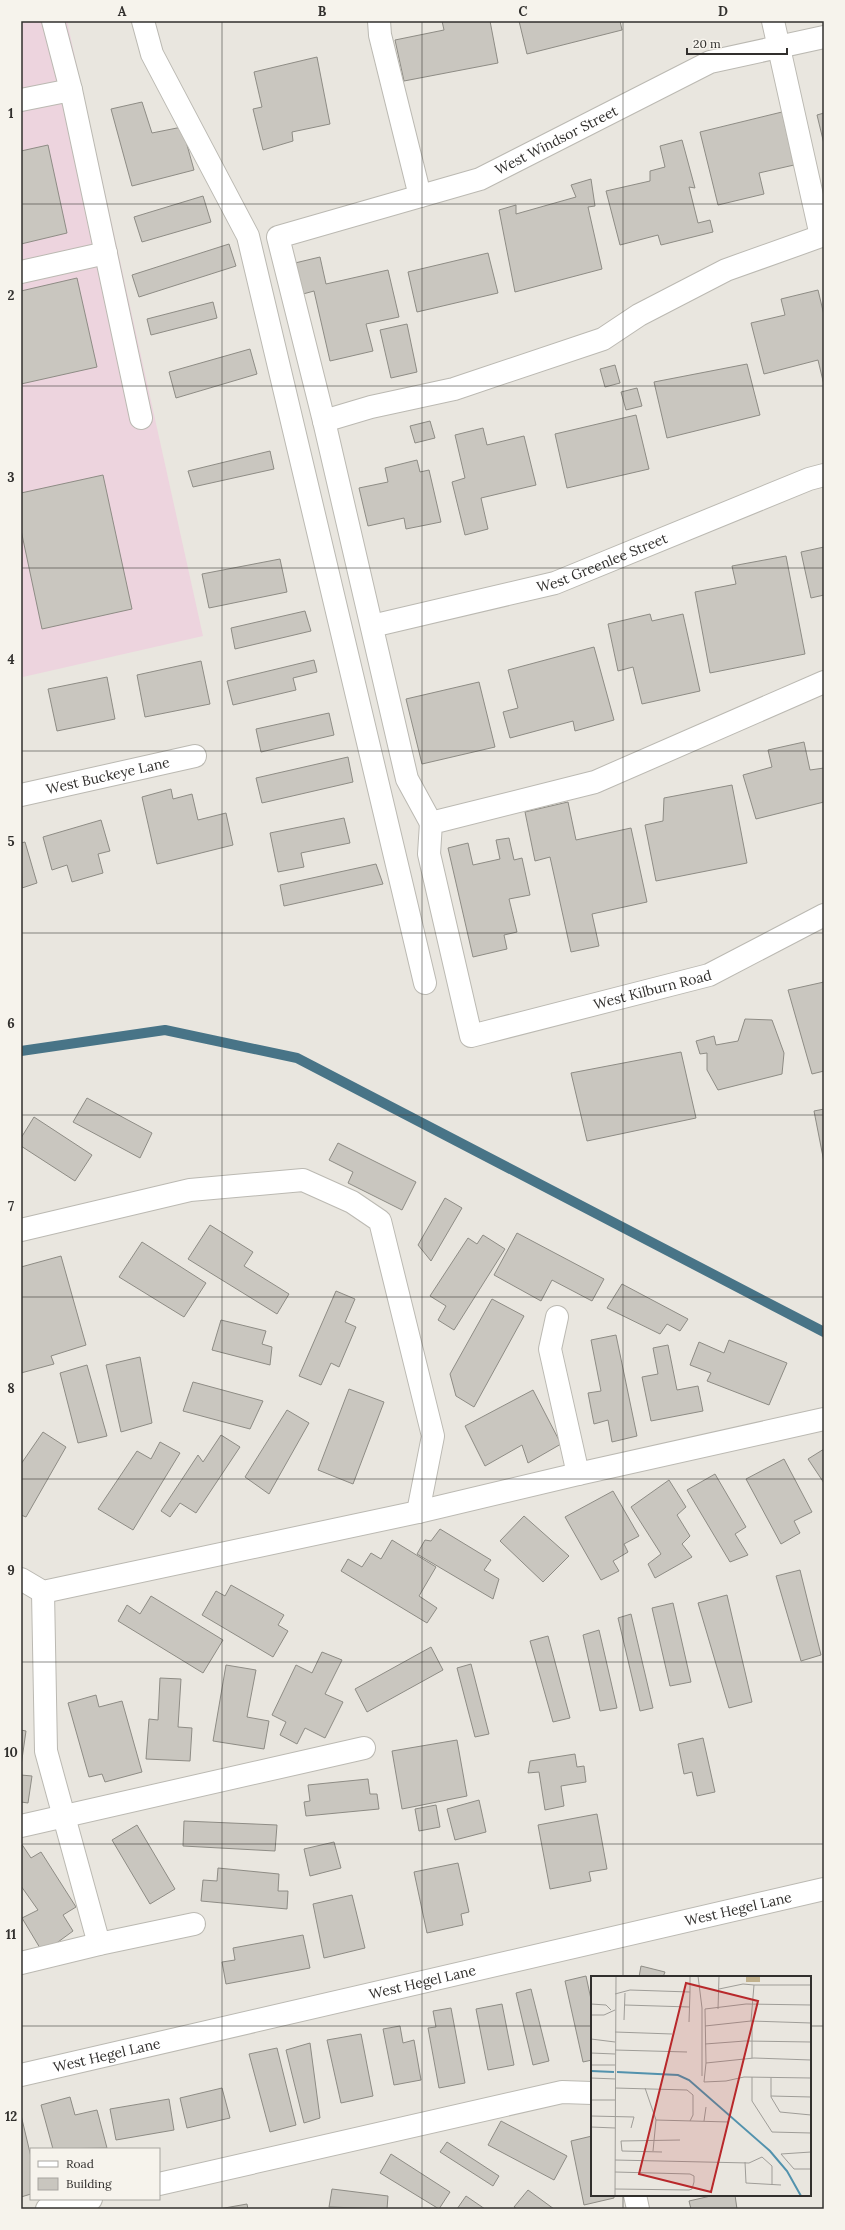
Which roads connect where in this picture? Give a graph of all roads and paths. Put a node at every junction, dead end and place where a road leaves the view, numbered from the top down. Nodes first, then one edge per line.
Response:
1 (53, 21) edge
2 (143, 21) edge
3 (379, 21) edge
4 (773, 21) edge
5 (824, 37) edge
6 (779, 47) junction
7 (71, 90) junction
8 (21, 100) edge
9 (420, 196) junction
10 (822, 235) edge
11 (106, 253) junction
12 (21, 272) edge
13 (141, 418) dead end
14 (324, 421) junction
15 (824, 475) edge
16 (372, 626) junction
17 (824, 682) edge
18 (195, 756) dead end
19 (21, 795) edge
20 (431, 823) junction
21 (824, 915) edge
22 (425, 983) dead end
23 (21, 1230) edge
24 (557, 1317) dead end
25 (824, 1419) edge
26 (578, 1474) junction
27 (418, 1512) junction
28 (21, 1579) edge
29 (42, 1592) junction
30 (364, 1748) dead end
31 (66, 1816) junction
32 (21, 1826) edge
33 (824, 1889) edge
34 (194, 1924) dead end
35 (99, 1944) junction
36 (21, 1963) edge
37 (21, 2075) edge
38 (591, 2093) edge
39 (160, 2184) edge
40 (635, 2196) edge
41 (87, 2200) edge
42 (47, 2209) edge
43 (638, 2209) edge

1 - 7 street
2 - 22 street
3 - 9 street
4 - 6 street
5 - 6 street, West Windsor Street
6 - 9 street, West Windsor Street
6 - 10 street
7 - 8 street
7 - 11 street
9 - 14 street, West Windsor Street
10 - 14 street
11 - 12 street
11 - 13 street
14 - 16 street
15 - 16 street, West Greenlee Street
16 - 20 street
17 - 20 street
18 - 19 street, West Buckeye Lane
20 - 21 street, West Kilburn Road
23 - 27 street
24 - 26 street
25 - 26 street
26 - 27 street
27 - 29 street
28 - 29 street
29 - 31 street
30 - 31 street
31 - 32 street
31 - 35 street
33 - 37 street, West Hegel Lane
34 - 35 street
35 - 36 street
38 - 39 street
40 - 43 street
41 - 42 street

